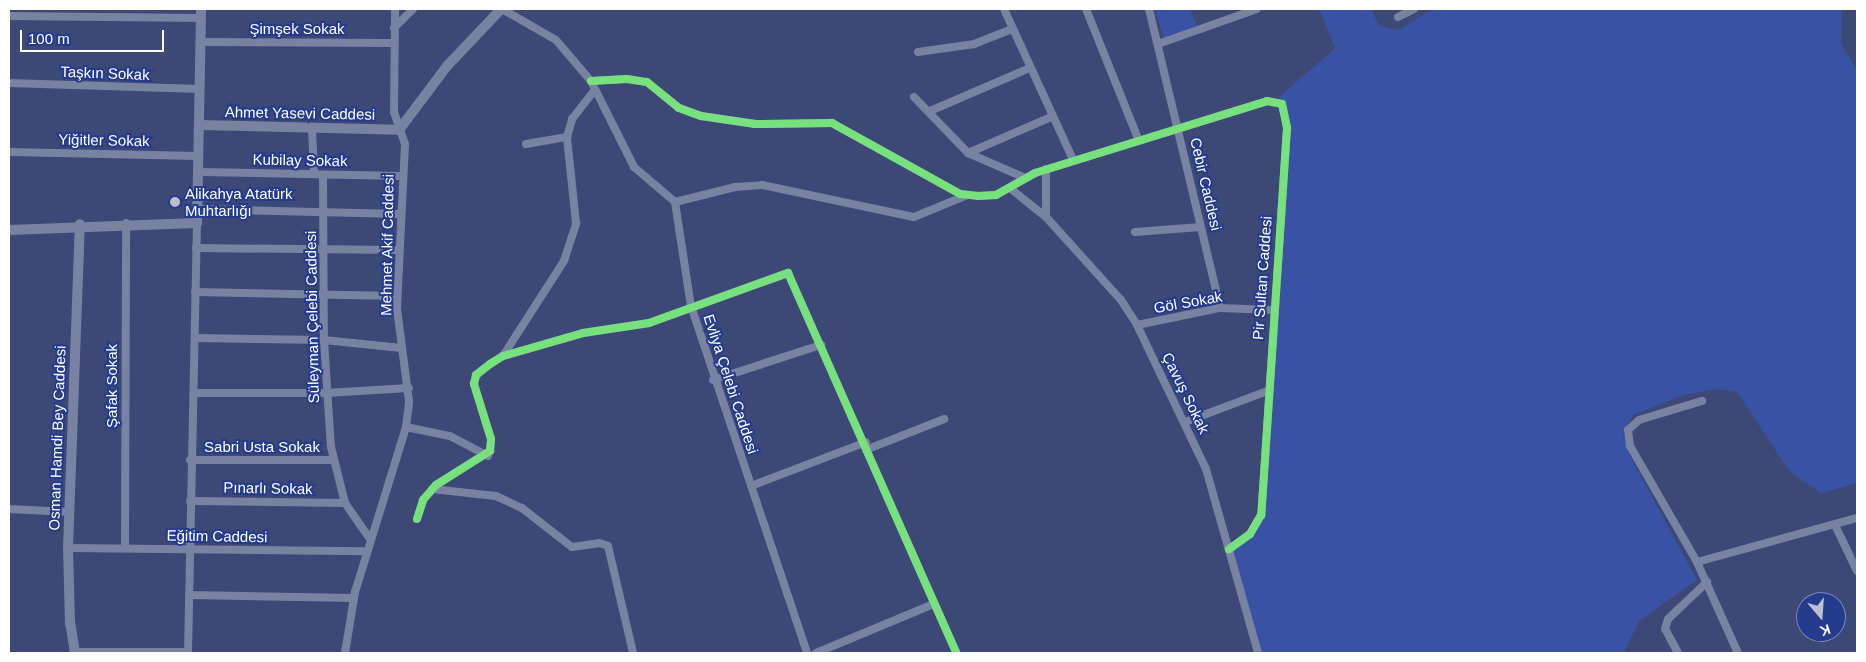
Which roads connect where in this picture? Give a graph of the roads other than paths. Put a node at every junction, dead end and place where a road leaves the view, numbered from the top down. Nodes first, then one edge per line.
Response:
1 (394, 9) edge
2 (414, 9) edge
3 (501, 9) edge
4 (1004, 9) edge
5 (1086, 9) edge
6 (1149, 9) edge
7 (1257, 9) edge
8 (1414, 9) edge
9 (201, 13) edge
10 (9, 16) edge
11 (1398, 17) dead end
12 (394, 28) junction
13 (1012, 29) junction
14 (200, 42) junction
15 (394, 43) junction
16 (1158, 44) junction
17 (918, 52) dead end
18 (1030, 68) junction
19 (591, 81) junction
20 (9, 83) edge
21 (200, 89) junction
22 (595, 90) junction
23 (914, 97) dead end
24 (930, 111) junction
25 (1051, 117) junction
26 (200, 126) junction
27 (312, 128) junction
28 (399, 130) junction
29 (1179, 130) junction
30 (567, 137) junction
31 (1139, 140) junction
32 (526, 144) dead end
33 (9, 152) edge
34 (968, 153) junction
35 (198, 156) junction
36 (1073, 160) junction
37 (1046, 169) junction
38 (198, 172) junction
39 (314, 174) junction
40 (323, 175) junction
41 (401, 176) junction
42 (1024, 178) junction
43 (1011, 189) junction
44 (967, 195) junction
45 (675, 202) junction
46 (197, 210) junction
47 (324, 212) junction
48 (400, 214) junction
49 (1046, 217) junction
50 (126, 223) junction
51 (197, 223) junction
52 (80, 224) junction
53 (1202, 227) junction
54 (9, 230) edge
55 (1134, 232) dead end
56 (196, 248) junction
57 (326, 249) junction
58 (398, 250) junction
59 (195, 292) junction
60 (324, 293) junction
61 (397, 296) junction
62 (691, 306) junction
63 (1220, 308) junction
64 (1273, 310) junction
65 (1137, 325) junction
66 (195, 338) junction
67 (324, 340) junction
68 (821, 345) junction
69 (402, 348) junction
70 (503, 356) junction
71 (713, 380) junction
72 (409, 388) junction
73 (1267, 391) junction
74 (194, 393) junction
75 (326, 393) junction
76 (1702, 401) dead end
77 (944, 419) dead end
78 (1185, 422) junction
79 (406, 427) junction
80 (867, 446) junction
81 (488, 456) junction
82 (190, 460) junction
83 (333, 460) junction
84 (751, 486) junction
85 (432, 489) junction
86 (190, 501) junction
87 (345, 503) junction
88 (9, 509) edge
89 (69, 512) junction
90 (1857, 518) edge
91 (417, 519) dead end
92 (1835, 525) junction
93 (370, 539) junction
94 (68, 548) junction
95 (125, 548) junction
96 (189, 549) junction
97 (1229, 549) junction
98 (367, 551) junction
99 (1697, 562) junction
100 (1857, 571) edge
101 (1707, 582) junction
102 (189, 595) junction
103 (354, 598) junction
104 (934, 604) junction
105 (75, 653) edge
106 (188, 653) edge
107 (345, 653) edge
108 (633, 653) edge
109 (807, 653) edge
110 (816, 653) edge
111 (956, 653) edge
112 (1258, 653) edge
113 (1678, 653) edge
114 (1738, 653) edge

1 - 12 street, Mehmet Akif Caddesi
2 - 12 street
3 - 19 street
3 - 28 street
4 - 13 street
5 - 31 street
6 - 16 street, Cebir Caddesi
7 - 16 street
8 - 11 street
9 - 10 street
9 - 14 street
12 - 15 street, Mehmet Akif Caddesi
13 - 17 street
13 - 18 street
14 - 15 street, Şimşek Sokak
14 - 21 street
15 - 28 street, Mehmet Akif Caddesi
16 - 29 street, Cebir Caddesi
18 - 24 street
18 - 25 street
19 - 22 street
19 - 44 street
20 - 21 street, Taşkın Sokak
21 - 26 street
22 - 30 street
22 - 45 street
23 - 24 street
24 - 34 street
25 - 34 street
25 - 36 street
26 - 27 street, Ahmet Yasevi Caddesi
26 - 35 street
27 - 28 street, Ahmet Yasevi Caddesi
27 - 39 street
28 - 41 street, Mehmet Akif Caddesi
29 - 31 street
29 - 53 street, Cebir Caddesi
29 - 64 street, Pir Sultan Caddesi
30 - 32 street
30 - 70 street
31 - 36 street
33 - 35 street, Yiğitler Sokak
34 - 42 street
35 - 38 street
36 - 37 street
37 - 42 street
37 - 49 street
38 - 39 street, Kubilay Sokak
38 - 46 street
39 - 40 street, Kubilay Sokak
40 - 41 street, Kubilay Sokak
40 - 47 street, Süleyman Çelebi Caddesi
41 - 48 street, Mehmet Akif Caddesi
42 - 43 street
43 - 44 street
43 - 49 street, Çavuş Sokak
44 - 45 street
45 - 62 street, Evliya Çelebi Caddesi
46 - 47 street
46 - 51 street
47 - 48 street
47 - 57 street, Süleyman Çelebi Caddesi
48 - 58 street, Mehmet Akif Caddesi
49 - 65 street, Çavuş Sokak
50 - 51 street
50 - 52 street
50 - 95 street, Şafak Sokak
51 - 56 street
52 - 54 street
52 - 89 street, Osman Hamdi Bey Caddesi
53 - 55 street
53 - 63 street, Cebir Caddesi
56 - 57 street
56 - 59 street
57 - 58 street
57 - 60 street, Süleyman Çelebi Caddesi
58 - 61 street, Mehmet Akif Caddesi
59 - 60 street
59 - 66 street
60 - 61 street
60 - 67 street, Süleyman Çelebi Caddesi
61 - 69 street, Mehmet Akif Caddesi
62 - 68 street
62 - 70 street
62 - 71 street, Evliya Çelebi Caddesi
63 - 64 street, Göl Sokak
63 - 65 street, Göl Sokak
64 - 73 street, Pir Sultan Caddesi
65 - 78 street, Çavuş Sokak
66 - 67 street
66 - 74 street
67 - 69 street
67 - 75 street, Süleyman Çelebi Caddesi
68 - 71 street
68 - 80 street
69 - 72 street, Mehmet Akif Caddesi
70 - 81 street
71 - 84 street, Evliya Çelebi Caddesi
72 - 75 street
72 - 79 street, Mehmet Akif Caddesi
73 - 78 street
73 - 97 street, Pir Sultan Caddesi
74 - 75 street
74 - 82 street
75 - 83 street, Süleyman Çelebi Caddesi
76 - 99 street
77 - 80 street
78 - 97 street, Çavuş Sokak
79 - 81 street
79 - 93 street, Mehmet Akif Caddesi
80 - 84 street
80 - 104 street
81 - 85 street
82 - 83 street, Sabri Usta Sokak
82 - 86 street
83 - 87 street, Süleyman Çelebi Caddesi
84 - 109 street, Evliya Çelebi Caddesi
85 - 91 street
85 - 108 street
86 - 87 street, Pınarlı Sokak
86 - 96 street
87 - 93 street, Süleyman Çelebi Caddesi
88 - 89 street
89 - 94 street, Osman Hamdi Bey Caddesi
90 - 92 street
92 - 99 street
92 - 100 street
93 - 98 street, Mehmet Akif Caddesi
94 - 95 street, Eğitim Caddesi
94 - 105 street, Osman Hamdi Bey Caddesi
95 - 96 street, Eğitim Caddesi
96 - 98 street, Eğitim Caddesi
96 - 102 street
97 - 112 street, Çavuş Sokak
98 - 103 street, Mehmet Akif Caddesi
99 - 101 street
101 - 113 street
101 - 114 street
102 - 103 street
102 - 106 street
103 - 107 street, Mehmet Akif Caddesi
104 - 110 street
104 - 111 street
105 - 106 street

